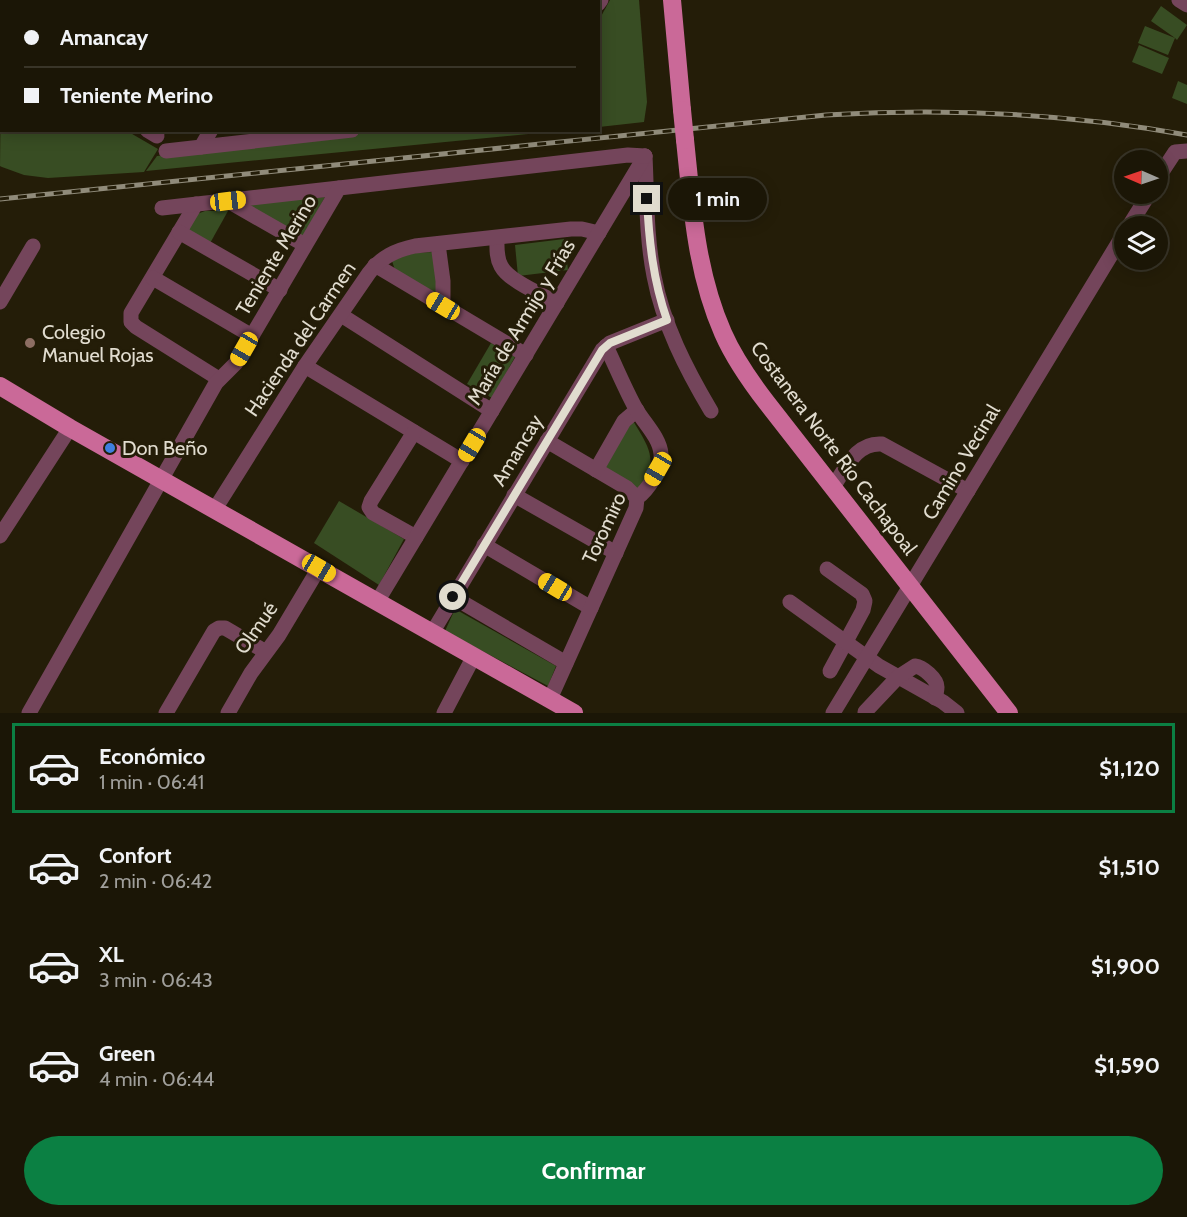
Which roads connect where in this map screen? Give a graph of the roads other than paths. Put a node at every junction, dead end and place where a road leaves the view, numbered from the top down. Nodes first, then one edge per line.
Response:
1 (672, 0) edge
2 (1179, 0) edge
3 (1187, 5) edge
4 (210, 132) edge
5 (322, 132) edge
6 (291, 134) edge
7 (201, 147) junction
8 (166, 151) dead end
9 (1187, 151) edge
10 (645, 156) junction
11 (1168, 163) edge
12 (339, 188) junction
13 (228, 201) junction
14 (196, 204) junction
15 (162, 208) dead end
16 (179, 232) junction
17 (599, 233) junction
18 (496, 238) junction
19 (438, 244) junction
20 (305, 245) junction
21 (33, 246) dead end
22 (1114, 250) edge
23 (375, 265) junction
24 (153, 278) junction
25 (280, 290) junction
26 (0, 302) edge
27 (557, 303) junction
28 (443, 306) junction
29 (341, 315) junction
30 (667, 320) junction
31 (252, 336) junction
32 (606, 346) junction
33 (526, 355) junction
34 (305, 366) junction
35 (219, 379) junction
36 (0, 386) edge
37 (637, 410) junction
38 (492, 411) junction
39 (711, 411) dead end
40 (70, 428) junction
41 (414, 432) junction
42 (547, 441) junction
43 (462, 461) junction
44 (596, 470) junction
45 (161, 479) junction
46 (833, 487) junction
47 (968, 490) junction
48 (514, 495) junction
49 (637, 498) junction
50 (215, 510) junction
51 (0, 536) edge
52 (416, 537) junction
53 (484, 545) junction
54 (616, 553) junction
55 (319, 568) junction
56 (827, 569) dead end
57 (910, 585) junction
58 (453, 597) junction
59 (377, 602) junction
60 (789, 602) dead end
61 (591, 608) junction
62 (432, 633) junction
63 (845, 643) junction
64 (266, 652) junction
65 (474, 656) junction
66 (867, 658) junction
67 (566, 663) junction
68 (830, 671) dead end
69 (898, 677) junction
70 (550, 699) junction
71 (865, 712) edge
72 (29, 713) edge
73 (166, 713) edge
74 (228, 713) edge
75 (444, 713) edge
76 (574, 713) edge
77 (833, 713) edge
78 (957, 713) edge
79 (1009, 713) edge

1 - 46 main road, Costanera Norte Río Cachapoal, bridge
2 - 3 street
4 - 7 street
5 - 6 street
6 - 7 street
7 - 8 street
9 - 11 street
10 - 12 street, Teniente Merino
10 - 17 street, María de Armijo y Frías
10 - 30 street
12 - 13 street
12 - 20 street, Teniente Merino
13 - 14 street
13 - 20 street
14 - 15 street
14 - 16 street
16 - 24 street
16 - 25 street
17 - 18 street, Hacienda del Carmen
17 - 27 street, María de Armijo y Frías
18 - 19 street, Hacienda del Carmen
18 - 27 street
19 - 23 street, Hacienda del Carmen
19 - 28 street
20 - 25 street, Teniente Merino
21 - 26 street
22 - 47 street, Camino Vecinal
23 - 28 street
23 - 29 street, Hacienda del Carmen
24 - 31 street
24 - 35 street
25 - 31 street, Teniente Merino
27 - 33 street, María de Armijo y Frías
28 - 33 street
29 - 34 street, Hacienda del Carmen
29 - 38 street
30 - 32 street
30 - 39 street
31 - 35 street, Teniente Merino
32 - 37 street, Toromiro
32 - 42 street, Amancay
33 - 38 street, María de Armijo y Frías
34 - 41 street
34 - 50 street, Hacienda del Carmen
35 - 45 street, Teniente Merino
36 - 40 main road
37 - 44 street
37 - 49 street, Toromiro
38 - 43 street, María de Armijo y Frías
40 - 45 main road
40 - 51 street
41 - 43 street
41 - 52 street
42 - 44 street
42 - 48 street, Amancay
43 - 52 street, María de Armijo y Frías
44 - 49 street
45 - 50 main road
45 - 72 street, Teniente Merino
46 - 47 street
46 - 57 main road, Costanera Norte Río Cachapoal
47 - 57 street, Camino Vecinal
48 - 53 street, Amancay
48 - 54 street
49 - 54 street, Toromiro
50 - 55 main road
52 - 59 street, María de Armijo y Frías
53 - 58 street, Amancay
53 - 61 street
54 - 61 street, Toromiro
55 - 59 main road
55 - 64 street, Olmué
56 - 63 street
57 - 66 street, Camino Vecinal
57 - 79 main road, Costanera Norte Río Cachapoal
58 - 62 street, Amancay
58 - 67 street
59 - 62 main road
60 - 63 street
61 - 67 street, Toromiro
62 - 65 main road
63 - 66 street
63 - 68 street
64 - 73 street
64 - 74 street, Olmué
65 - 70 main road
65 - 75 street
66 - 69 street
66 - 77 street, Camino Vecinal
67 - 70 street, Toromiro
69 - 71 street
69 - 78 street
70 - 76 main road

